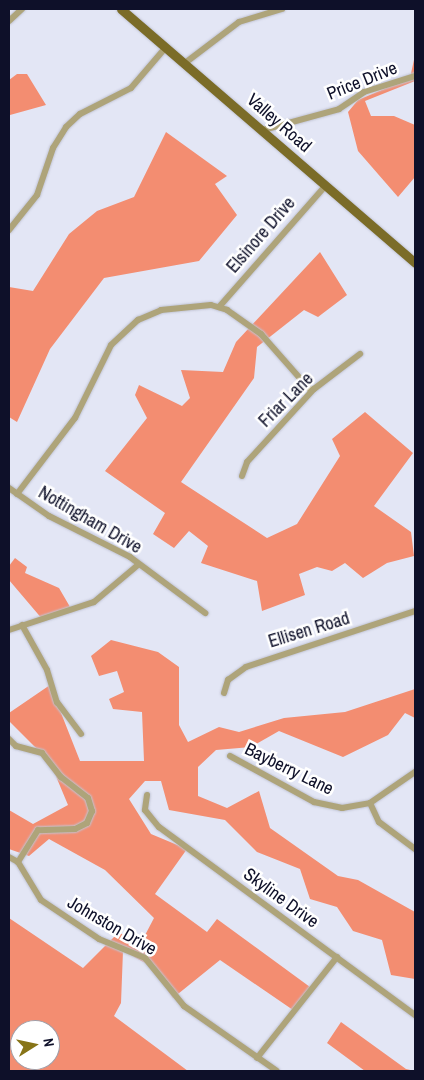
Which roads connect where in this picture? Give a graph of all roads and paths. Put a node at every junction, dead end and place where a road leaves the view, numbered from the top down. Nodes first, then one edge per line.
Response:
1 (22, 9) edge
2 (121, 9) edge
3 (282, 9) edge
4 (9, 21) edge
5 (166, 47) junction
6 (184, 63) junction
7 (415, 76) edge
8 (263, 130) junction
9 (326, 184) junction
10 (9, 230) edge
11 (415, 263) edge
12 (218, 307) junction
13 (360, 354) dead end
14 (311, 391) junction
15 (242, 476) dead end
16 (9, 488) edge
17 (17, 494) junction
18 (138, 565) junction
19 (415, 611) edge
20 (205, 612) dead end
21 (22, 625) junction
22 (9, 630) edge
23 (224, 693) dead end
24 (81, 734) dead end
25 (9, 739) edge
26 (230, 756) dead end
27 (415, 772) edge
28 (147, 795) dead end
29 (370, 803) junction
30 (415, 849) edge
31 (9, 857) edge
32 (18, 862) junction
33 (337, 957) junction
34 (415, 1015) edge
35 (257, 1058) junction
36 (277, 1071) edge

1 - 4 street
2 - 5 main road, Valley Road
3 - 6 street
5 - 6 main road, Valley Road
5 - 10 street
6 - 8 main road, Valley Road
7 - 8 street, Price Drive
8 - 9 main road, Valley Road
9 - 11 main road, Valley Road
9 - 12 street, Elsinore Drive
12 - 14 street
12 - 17 street
13 - 14 street, Friar Lane
14 - 15 street, Friar Lane
16 - 17 street, Nottingham Drive
17 - 18 street, Nottingham Drive
18 - 20 street, Nottingham Drive
18 - 21 street
19 - 23 street, Ellisen Road
21 - 22 street
21 - 24 street
25 - 32 street
26 - 29 street, Bayberry Lane
27 - 29 street, Bayberry Lane
28 - 33 street, Skyline Drive
29 - 30 street
31 - 32 street, Johnston Drive
32 - 35 street, Johnston Drive
33 - 34 street, Skyline Drive
33 - 35 street
35 - 36 street, Johnston Drive

